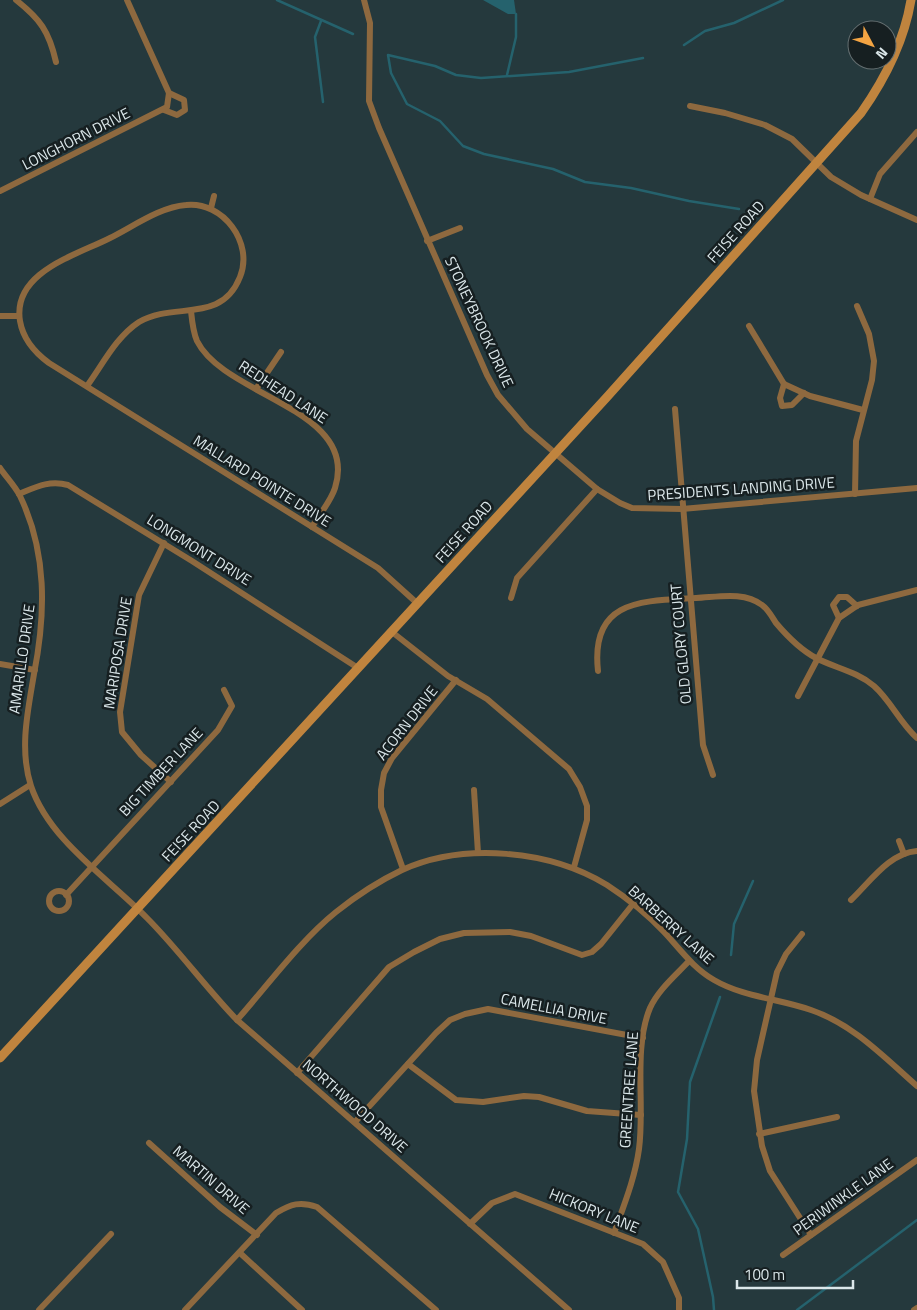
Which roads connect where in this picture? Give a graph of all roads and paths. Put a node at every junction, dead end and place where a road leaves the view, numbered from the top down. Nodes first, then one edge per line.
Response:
1 (16, 0) edge
2 (127, 0) edge
3 (364, 0) edge
4 (911, 0) edge
5 (56, 62) dead end
6 (169, 93) junction
7 (690, 106) dead end
8 (164, 110) junction
9 (917, 132) edge
10 (816, 163) junction
11 (0, 191) edge
12 (214, 196) dead end
13 (870, 199) junction
14 (211, 208) junction
15 (917, 220) edge
16 (460, 228) dead end
17 (427, 241) junction
18 (857, 306) dead end
19 (191, 311) junction
20 (0, 316) edge
21 (19, 316) junction
22 (749, 326) dead end
23 (282, 352) dead end
24 (784, 384) junction
25 (88, 386) junction
26 (256, 389) junction
27 (804, 394) junction
28 (675, 409) dead end
29 (863, 410) junction
30 (555, 454) junction
31 (0, 468) edge
32 (917, 488) edge
33 (596, 489) junction
34 (19, 494) junction
35 (855, 494) junction
36 (682, 509) junction
37 (312, 527) junction
38 (164, 544) junction
39 (917, 590) edge
40 (511, 598) dead end
41 (690, 598) junction
42 (418, 604) junction
43 (857, 606) junction
44 (839, 618) junction
45 (392, 632) junction
46 (816, 658) junction
47 (0, 664) edge
48 (358, 668) junction
49 (35, 670) junction
50 (598, 671) dead end
51 (456, 680) junction
52 (224, 690) dead end
53 (798, 696) dead end
54 (917, 738) edge
55 (713, 775) dead end
56 (171, 782) junction
57 (30, 785) junction
58 (474, 790) dead end
59 (0, 804) edge
60 (899, 841) dead end
61 (917, 851) edge
62 (478, 853) junction
63 (904, 854) junction
64 (92, 866) junction
65 (574, 867) junction
66 (404, 869) junction
67 (66, 895) dead end
68 (851, 900) dead end
69 (634, 904) junction
70 (138, 909) junction
71 (802, 934) dead end
72 (689, 961) junction
73 (771, 999) junction
74 (237, 1020) junction
75 (643, 1038) junction
76 (0, 1058) edge
77 (408, 1064) junction
78 (297, 1073) junction
79 (917, 1086) edge
80 (641, 1115) junction
81 (837, 1117) dead end
82 (355, 1122) junction
83 (759, 1134) junction
84 (149, 1143) dead end
85 (917, 1160) edge
86 (470, 1224) junction
87 (614, 1233) junction
88 (111, 1234) dead end
89 (257, 1235) junction
90 (811, 1235) junction
91 (240, 1253) junction
92 (783, 1255) dead end
93 (39, 1310) edge
94 (185, 1310) edge
95 (302, 1310) edge
96 (436, 1310) edge
97 (569, 1310) edge
98 (679, 1310) edge

1 - 5 street
2 - 6 street, LONGHORN DRIVE
3 - 17 street, STONEYBROOK DRIVE
4 - 10 main road, FEISE ROAD
6 - 8 street
6 - 8 street, LONGHORN DRIVE
7 - 10 street
8 - 11 street, LONGHORN DRIVE
9 - 13 street
10 - 13 street
10 - 30 main road, FEISE ROAD
12 - 14 street
13 - 15 street
14 - 19 street
14 - 21 street, MALLARD POINTE DRIVE
16 - 17 street
17 - 30 street, STONEYBROOK DRIVE
18 - 29 street
19 - 25 street
19 - 26 street, REDHEAD LANE
20 - 21 street
21 - 25 street, MALLARD POINTE DRIVE
22 - 24 street
23 - 26 street
24 - 27 street
24 - 27 street
25 - 37 street, MALLARD POINTE DRIVE
26 - 37 street, REDHEAD LANE
27 - 29 street
28 - 36 street, OLD GLORY COURT
29 - 35 street
30 - 33 street, PRESIDENTS LANDING DRIVE
30 - 42 main road, FEISE ROAD
31 - 34 street, AMARILLO DRIVE
32 - 35 street, PRESIDENTS LANDING DRIVE
33 - 36 street, PRESIDENTS LANDING DRIVE
33 - 40 street
34 - 38 street, LONGMONT DRIVE
34 - 49 street, AMARILLO DRIVE
35 - 36 street, PRESIDENTS LANDING DRIVE
36 - 41 street, OLD GLORY COURT
37 - 42 street, MALLARD POINTE DRIVE
38 - 48 street, LONGMONT DRIVE
38 - 56 street, MARIPOSA DRIVE
39 - 43 street
41 - 46 street
41 - 50 street
41 - 55 street, OLD GLORY COURT
42 - 45 main road, FEISE ROAD
43 - 44 street
43 - 44 street
44 - 46 street
45 - 48 main road, FEISE ROAD
45 - 51 street
46 - 53 street
46 - 54 street
47 - 49 street
48 - 70 main road, FEISE ROAD
49 - 57 street, AMARILLO DRIVE
51 - 65 street
51 - 66 street, ACORN DRIVE
52 - 56 street, BIG TIMBER LANE
56 - 64 street, BIG TIMBER LANE
57 - 59 street
57 - 64 street, AMARILLO DRIVE
58 - 62 street
60 - 63 street
61 - 63 street
62 - 65 street, BARBERRY LANE
62 - 66 street, BARBERRY LANE
63 - 68 street
64 - 67 street, BIG TIMBER LANE
64 - 70 street, AMARILLO DRIVE
65 - 69 street, BARBERRY LANE
66 - 74 street, BARBERRY LANE
69 - 72 street, BARBERRY LANE
69 - 78 street
70 - 74 street, NORTHWOOD DRIVE
70 - 76 main road, FEISE ROAD
71 - 73 street
72 - 73 street, BARBERRY LANE
72 - 75 street, GREENTREE LANE
73 - 79 street, BARBERRY LANE
73 - 83 street
74 - 78 street, NORTHWOOD DRIVE
75 - 77 street, CAMELLIA DRIVE
75 - 80 street, GREENTREE LANE
77 - 80 street
77 - 82 street, CAMELLIA DRIVE
78 - 82 street, NORTHWOOD DRIVE
80 - 87 street, GREENTREE LANE
81 - 83 street
82 - 86 street, NORTHWOOD DRIVE
83 - 90 street
84 - 89 street, MARTIN DRIVE
85 - 90 street, PERIWINKLE LANE
86 - 87 street, HICKORY LANE
86 - 97 street, NORTHWOOD DRIVE
87 - 98 street, HICKORY LANE
88 - 93 street
89 - 91 street
89 - 96 street
90 - 92 street, PERIWINKLE LANE
91 - 94 street
91 - 95 street

